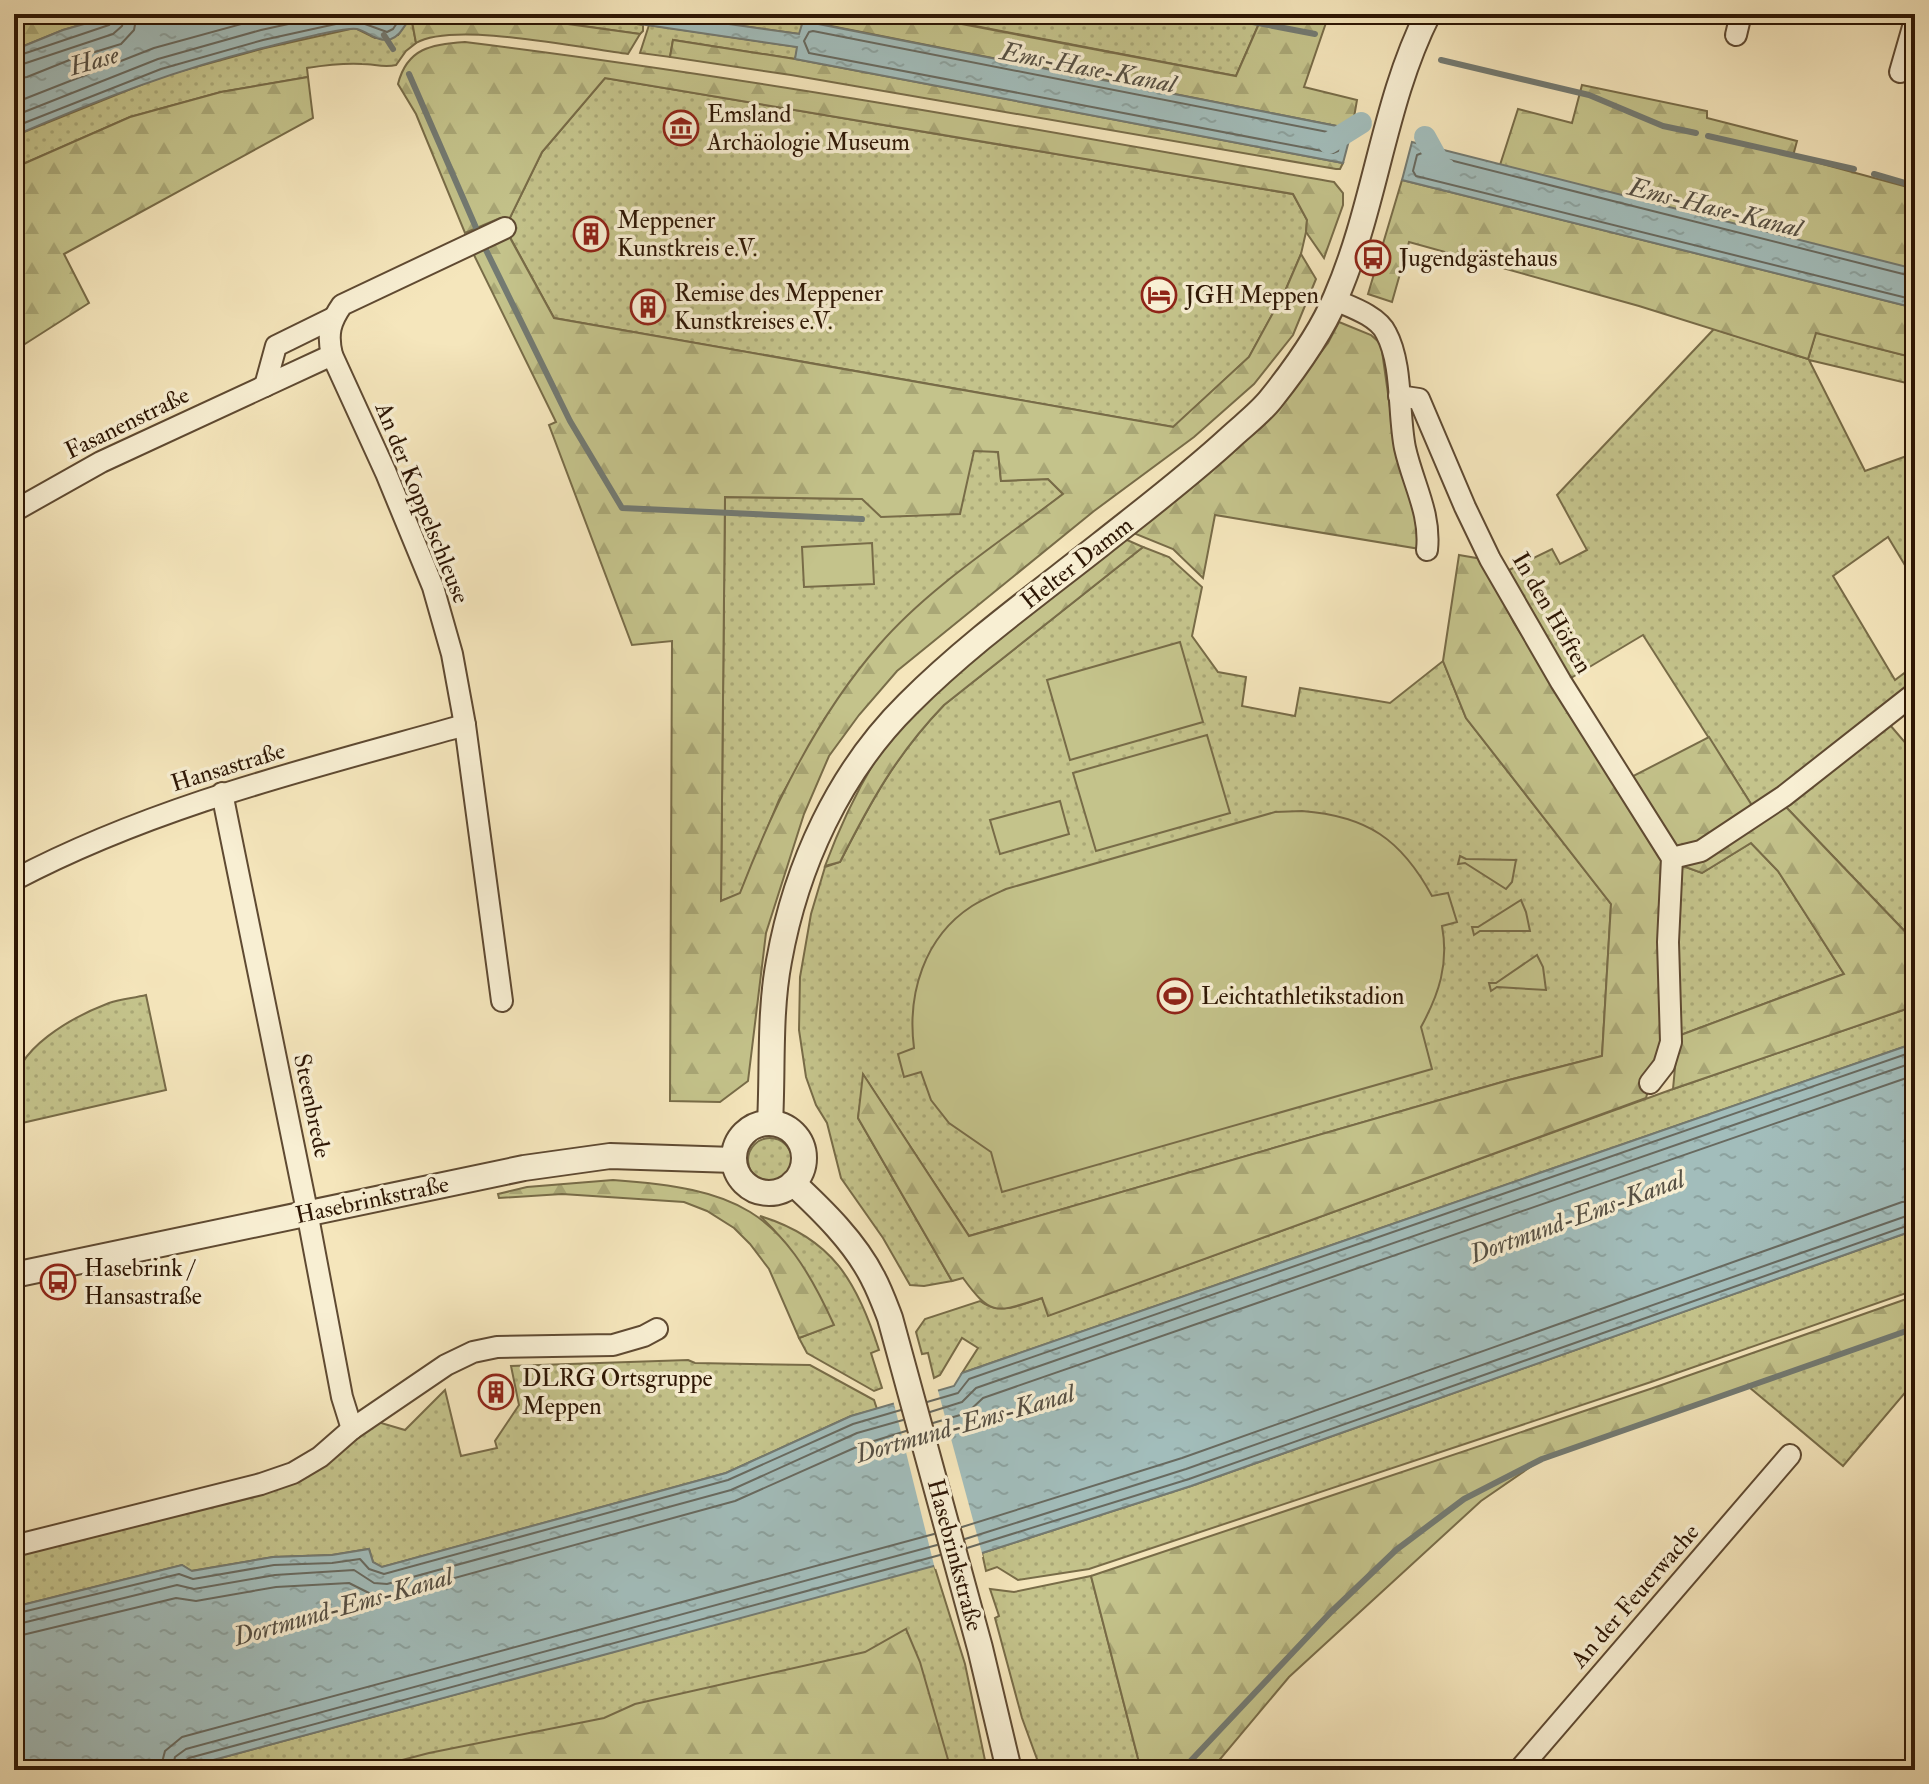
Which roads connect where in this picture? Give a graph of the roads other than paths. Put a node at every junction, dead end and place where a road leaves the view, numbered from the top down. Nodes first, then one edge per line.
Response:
1 (1428, 14) edge
2 (1741, 14) edge
3 (1915, 20) edge
4 (1736, 35) dead end
5 (1900, 72) dead end
6 (499, 230) dead end
7 (1335, 300) junction
8 (333, 318) junction
9 (332, 355) junction
10 (265, 386) junction
11 (1399, 396) junction
12 (14, 511) edge
13 (1427, 550) dead end
14 (1915, 693) edge
15 (465, 725) junction
16 (222, 793) junction
17 (1672, 858) junction
18 (14, 880) edge
19 (502, 1001) dead end
20 (1650, 1083) dead end
21 (770, 1123) junction
22 (734, 1160) junction
23 (793, 1183) junction
24 (307, 1214) junction
25 (14, 1275) edge
26 (657, 1329) dead end
27 (352, 1429) junction
28 (1790, 1455) dead end
29 (14, 1546) edge
30 (1009, 1770) edge
31 (1519, 1770) edge

1 - 7 street, Helter Damm
2 - 4 street
3 - 5 street
6 - 8 street
7 - 11 street
7 - 21 street, Helter Damm
8 - 9 street, An der Koppelschleuse
8 - 10 street
9 - 10 street, Fasanenstraße
9 - 15 street, An der Koppelschleuse
10 - 12 street, Fasanenstraße
11 - 13 street
11 - 17 street, In den Höften
14 - 17 street
15 - 16 street, Hansastraße
15 - 19 street, An der Koppelschleuse
16 - 18 street, Hansastraße
16 - 24 street, Steenbrede
17 - 20 street
21 - 22 street
21 - 23 street
22 - 23 street
22 - 24 street, Hasebrinkstraße
23 - 30 street, Hasebrinkstraße
24 - 25 street, Hasebrinkstraße
24 - 27 street, Steenbrede
26 - 27 street
27 - 29 street
28 - 31 street, An der Feuerwache

